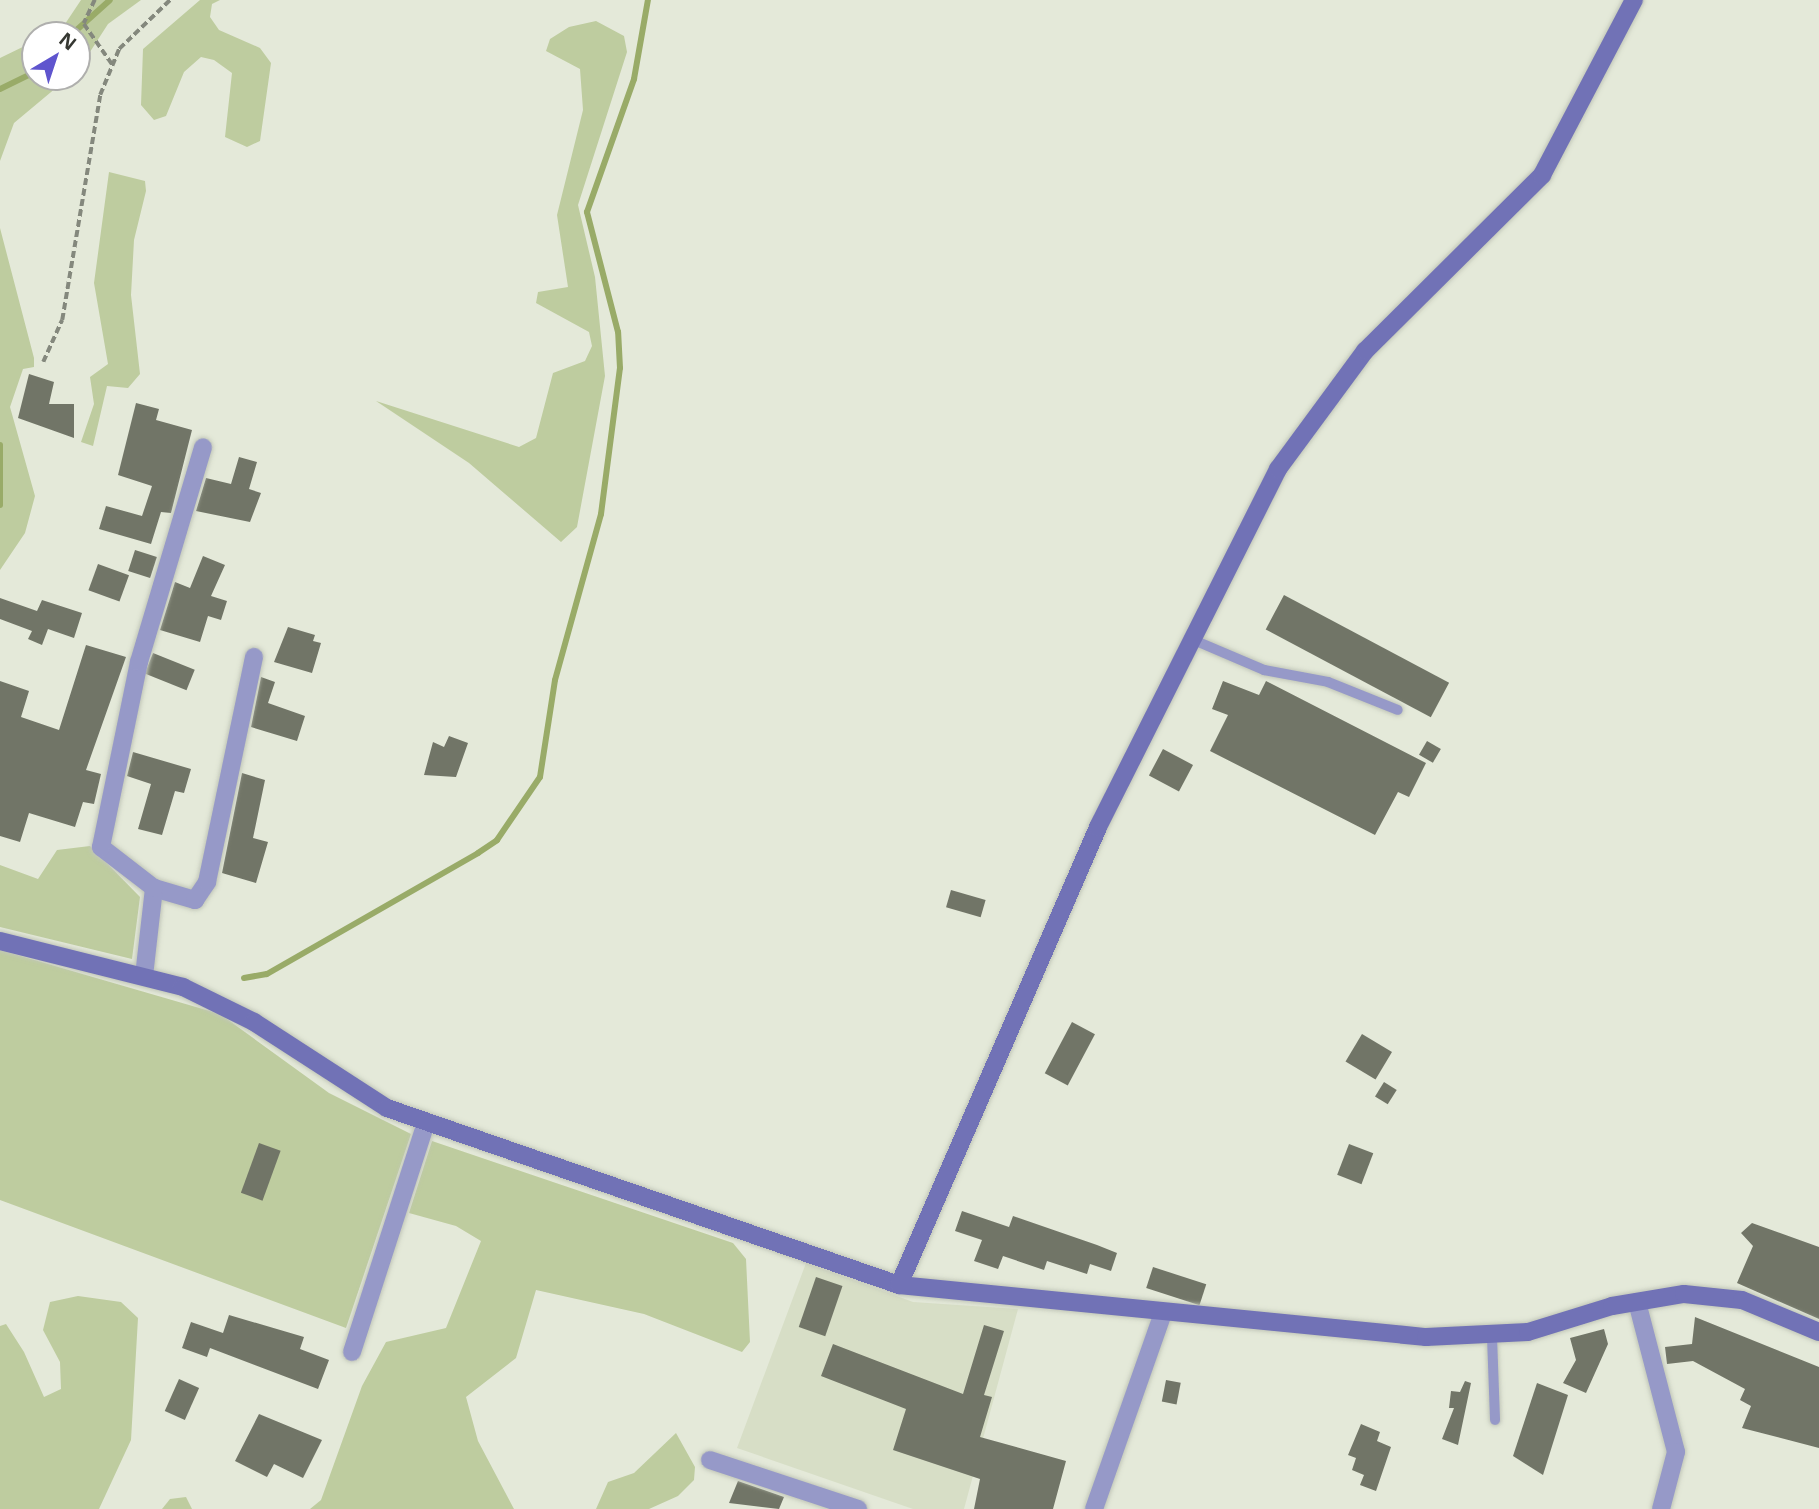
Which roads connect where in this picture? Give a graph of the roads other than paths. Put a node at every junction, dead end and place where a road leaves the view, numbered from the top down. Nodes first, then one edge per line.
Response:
1 (1634, 0) edge
2 (203, 447) dead end
3 (1189, 638) junction
4 (254, 657) dead end
5 (1398, 710) dead end
6 (154, 888) junction
7 (0, 941) edge
8 (145, 976) junction
9 (426, 1123) junction
10 (899, 1285) junction
11 (1637, 1302) junction
12 (1163, 1314) junction
13 (1819, 1332) edge
14 (1492, 1337) junction
15 (352, 1352) dead end
16 (1495, 1420) dead end
17 (710, 1460) dead end
18 (859, 1509) edge
19 (1094, 1509) edge
20 (1661, 1509) edge

1 - 3 street
2 - 6 street
3 - 5 lane
3 - 10 street
4 - 6 street
6 - 8 street
7 - 8 street
8 - 9 street
9 - 10 street
9 - 15 street
10 - 12 street
11 - 13 street
11 - 14 street
11 - 20 street
12 - 14 street
12 - 19 street
14 - 16 lane
17 - 18 street

